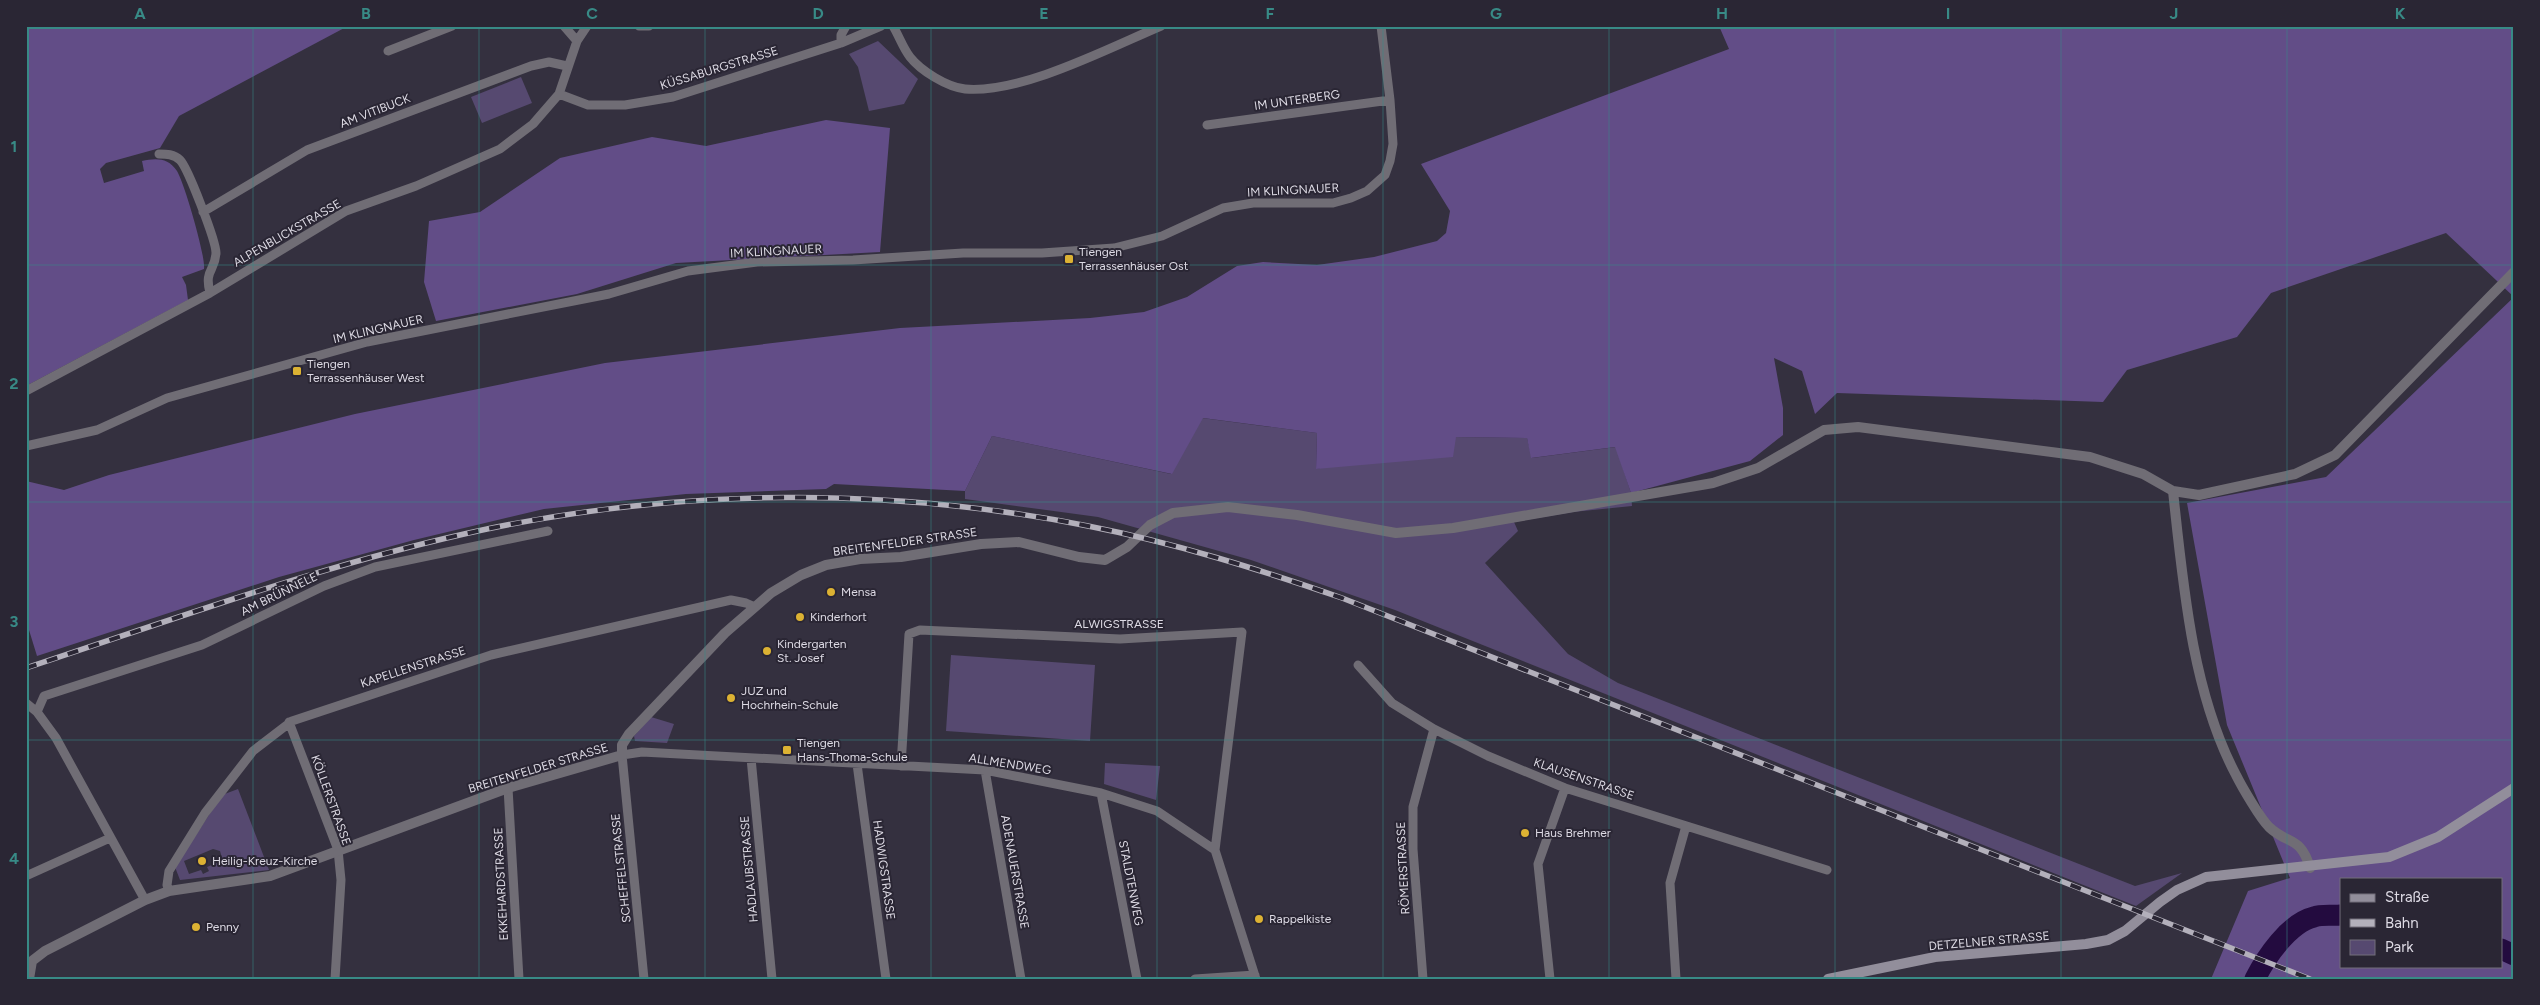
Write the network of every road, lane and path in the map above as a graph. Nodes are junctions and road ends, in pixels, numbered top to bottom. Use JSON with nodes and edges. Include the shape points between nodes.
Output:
{"nodes":[{"id":1,"x":452,"y":26,"type":"edge"},
{"id":2,"x":564,"y":26,"type":"edge"},
{"id":3,"x":587,"y":26,"type":"edge"},
{"id":4,"x":639,"y":26,"type":"edge"},
{"id":5,"x":649,"y":26,"type":"edge"},
{"id":6,"x":846,"y":26,"type":"edge"},
{"id":7,"x":882,"y":26,"type":"edge"},
{"id":8,"x":893,"y":26,"type":"edge"},
{"id":9,"x":1161,"y":26,"type":"edge"},
{"id":10,"x":1381,"y":26,"type":"edge"},
{"id":11,"x":577,"y":41,"type":"junction"},
{"id":12,"x":841,"y":43,"type":"junction"},
{"id":13,"x":388,"y":51,"type":"dead end"},
{"id":14,"x":567,"y":66,"type":"junction"},
{"id":15,"x":559,"y":94,"type":"junction"},
{"id":16,"x":1390,"y":100,"type":"junction"},
{"id":17,"x":1207,"y":125,"type":"dead end"},
{"id":18,"x":158,"y":154,"type":"dead end"},
{"id":19,"x":203,"y":212,"type":"junction"},
{"id":20,"x":2514,"y":272,"type":"edge"},
{"id":21,"x":210,"y":293,"type":"junction"},
{"id":22,"x":26,"y":391,"type":"edge"},
{"id":23,"x":26,"y":446,"type":"edge"},
{"id":24,"x":2173,"y":491,"type":"junction"},
{"id":25,"x":548,"y":531,"type":"dead end"},
{"id":26,"x":755,"y":607,"type":"junction"},
{"id":27,"x":1358,"y":665,"type":"dead end"},
{"id":28,"x":26,"y":703,"type":"edge"},
{"id":29,"x":36,"y":712,"type":"junction"},
{"id":30,"x":289,"y":722,"type":"junction"},
{"id":31,"x":1434,"y":729,"type":"junction"},
{"id":32,"x":622,"y":755,"type":"junction"},
{"id":33,"x":751,"y":758,"type":"junction"},
{"id":34,"x":857,"y":764,"type":"junction"},
{"id":35,"x":901,"y":766,"type":"junction"},
{"id":36,"x":984,"y":770,"type":"junction"},
{"id":37,"x":508,"y":788,"type":"junction"},
{"id":38,"x":1565,"y":788,"type":"junction"},
{"id":39,"x":2514,"y":788,"type":"edge"},
{"id":40,"x":1101,"y":792,"type":"junction"},
{"id":41,"x":1686,"y":826,"type":"junction"},
{"id":42,"x":110,"y":838,"type":"junction"},
{"id":43,"x":338,"y":850,"type":"junction"},
{"id":44,"x":1215,"y":850,"type":"junction"},
{"id":45,"x":2310,"y":868,"type":"junction"},
{"id":46,"x":1827,"y":870,"type":"dead end"},
{"id":47,"x":26,"y":876,"type":"edge"},
{"id":48,"x":170,"y":891,"type":"junction"},
{"id":49,"x":144,"y":900,"type":"junction"},
{"id":50,"x":29,"y":957,"type":"edge"},
{"id":51,"x":1255,"y":977,"type":"edge"},
{"id":52,"x":29,"y":979,"type":"edge"},
{"id":53,"x":336,"y":979,"type":"edge"},
{"id":54,"x":519,"y":979,"type":"edge"},
{"id":55,"x":644,"y":979,"type":"edge"},
{"id":56,"x":772,"y":979,"type":"edge"},
{"id":57,"x":886,"y":979,"type":"edge"},
{"id":58,"x":1021,"y":979,"type":"edge"},
{"id":59,"x":1137,"y":979,"type":"edge"},
{"id":60,"x":1195,"y":979,"type":"edge"},
{"id":61,"x":1423,"y":979,"type":"edge"},
{"id":62,"x":1550,"y":979,"type":"edge"},
{"id":63,"x":1676,"y":979,"type":"edge"},
{"id":64,"x":1828,"y":979,"type":"edge"}],
"edges":[{"from":1,"to":13,"type":"street"},
{"from":2,"to":11,"type":"street"},
{"from":3,"to":11,"type":"street","name":"ALPENBLICKSTRASSE"},
{"from":4,"to":5,"type":"street"},
{"from":6,"to":12,"type":"street"},
{"from":7,"to":12,"type":"street","name":"KÜSSABURGSTRASSE"},
{"from":8,"to":9,"type":"street","via":[[910,57],[936,78],[963,89],[1019,83]]},
{"from":10,"to":16,"type":"street","name":"IM KLINGNAUER"},
{"from":11,"to":14,"type":"street","name":"ALPENBLICKSTRASSE"},
{"from":12,"to":15,"type":"street","name":"KÜSSABURGSTRASSE","via":[[673,97],[625,105],[588,105]]},
{"from":14,"to":15,"type":"street","name":"ALPENBLICKSTRASSE"},
{"from":14,"to":19,"type":"street","name":"AM VITIBUCK","via":[[549,62],[531,66],[307,150]]},
{"from":15,"to":21,"type":"street","name":"ALPENBLICKSTRASSE","via":[[533,124],[500,149],[416,186],[346,211]]},
{"from":16,"to":17,"type":"street","name":"IM UNTERBERG"},
{"from":16,"to":23,"type":"street","name":"IM KLINGNAUER","via":[[1393,144],[1385,175],[1367,191],[1333,203],[1253,203],[1223,208],[1162,236],[1114,248],[757,262],[688,271],[609,294],[358,345],[167,398],[97,430]]},
{"from":18,"to":19,"type":"street","via":[[170,154],[186,166]]},
{"from":19,"to":21,"type":"street","via":[[216,251],[206,280]]},
{"from":20,"to":24,"type":"street","via":[[2335,455],[2295,474],[2199,495]]},
{"from":21,"to":22,"type":"street","name":"ALPENBLICKSTRASSE"},
{"from":24,"to":26,"type":"street","name":"BREITENFELDER STRASSE","via":[[2143,474],[2090,457],[1858,427],[1832,428],[1758,468],[1713,483],[1453,528],[1396,533],[1228,507],[1174,513],[1150,525],[1128,547],[1105,560],[1019,542],[860,559],[826,565],[801,576],[771,593]]},
{"from":24,"to":45,"type":"street","via":[[2184,598],[2209,710],[2236,775],[2269,826],[2302,847]]},
{"from":25,"to":29,"type":"street","name":"AM BRÜNNELE","via":[[375,567],[324,586],[202,645],[44,696]]},
{"from":26,"to":30,"type":"street","name":"KAPELLENSTRASSE","via":[[732,600],[491,655]]},
{"from":26,"to":32,"type":"street","name":"BREITENFELDER STRASSE","via":[[725,633],[629,734],[622,745]]},
{"from":27,"to":31,"type":"street","name":"KLAUSENSTRASSE","via":[[1392,703]]},
{"from":28,"to":29,"type":"street"},
{"from":29,"to":42,"type":"street","via":[[56,738]]},
{"from":30,"to":43,"type":"street","name":"KÖLLERSTRASSE"},
{"from":30,"to":48,"type":"street","name":"KAPELLENSTRASSE","via":[[253,751],[205,813],[169,871],[167,885]]},
{"from":31,"to":38,"type":"street","name":"KLAUSENSTRASSE"},
{"from":31,"to":61,"type":"street","name":"RÖMERSTRASSE","via":[[1413,807]]},
{"from":32,"to":33,"type":"street","name":"ALLMENDWEG","via":[[642,752]]},
{"from":32,"to":37,"type":"street","name":"BREITENFELDER STRASSE"},
{"from":32,"to":55,"type":"street","name":"SCHEFFELSTRASSE"},
{"from":33,"to":34,"type":"street","name":"ALLMENDWEG"},
{"from":33,"to":56,"type":"street","name":"HADLAUBSTRASSE"},
{"from":34,"to":35,"type":"street","name":"ALLMENDWEG"},
{"from":34,"to":57,"type":"street","name":"HADWIGSTRASSE"},
{"from":35,"to":36,"type":"street","name":"ALLMENDWEG"},
{"from":35,"to":44,"type":"street","name":"ALWIGSTRASSE","via":[[909,634],[920,630],[1120,639],[1242,632]]},
{"from":36,"to":40,"type":"street","name":"ALLMENDWEG"},
{"from":36,"to":58,"type":"street","name":"ADENAUERSTRASSE"},
{"from":37,"to":43,"type":"street","name":"BREITENFELDER STRASSE"},
{"from":37,"to":54,"type":"street","name":"EKKEHARDSTRASSE"},
{"from":38,"to":41,"type":"street","name":"KLAUSENSTRASSE"},
{"from":38,"to":62,"type":"street","via":[[1538,864]]},
{"from":39,"to":45,"type":"main road","name":"DETZELNER STRASSE","via":[[2438,837],[2389,857]]},
{"from":40,"to":44,"type":"street","name":"ALLMENDWEG","via":[[1157,811]]},
{"from":40,"to":59,"type":"street","name":"STALDTENWEG"},
{"from":41,"to":46,"type":"street","name":"KLAUSENSTRASSE"},
{"from":41,"to":63,"type":"street","via":[[1670,883]]},
{"from":42,"to":47,"type":"street"},
{"from":42,"to":49,"type":"street"},
{"from":43,"to":48,"type":"street","name":"BREITENFELDER STRASSE","via":[[270,876]]},
{"from":43,"to":53,"type":"street","name":"KÖLLERSTRASSE","via":[[341,880]]},
{"from":44,"to":51,"type":"street"},
{"from":45,"to":64,"type":"main road","name":"DETZELNER STRASSE","via":[[2206,878],[2177,890],[2116,936],[2086,944],[1935,957]]},
{"from":48,"to":49,"type":"street","name":"BREITENFELDER STRASSE"},
{"from":49,"to":50,"type":"street","name":"BREITENFELDER STRASSE"},
{"from":50,"to":52,"type":"street","name":"BREITENFELDER STRASSE"},
{"from":51,"to":60,"type":"street"}]}
